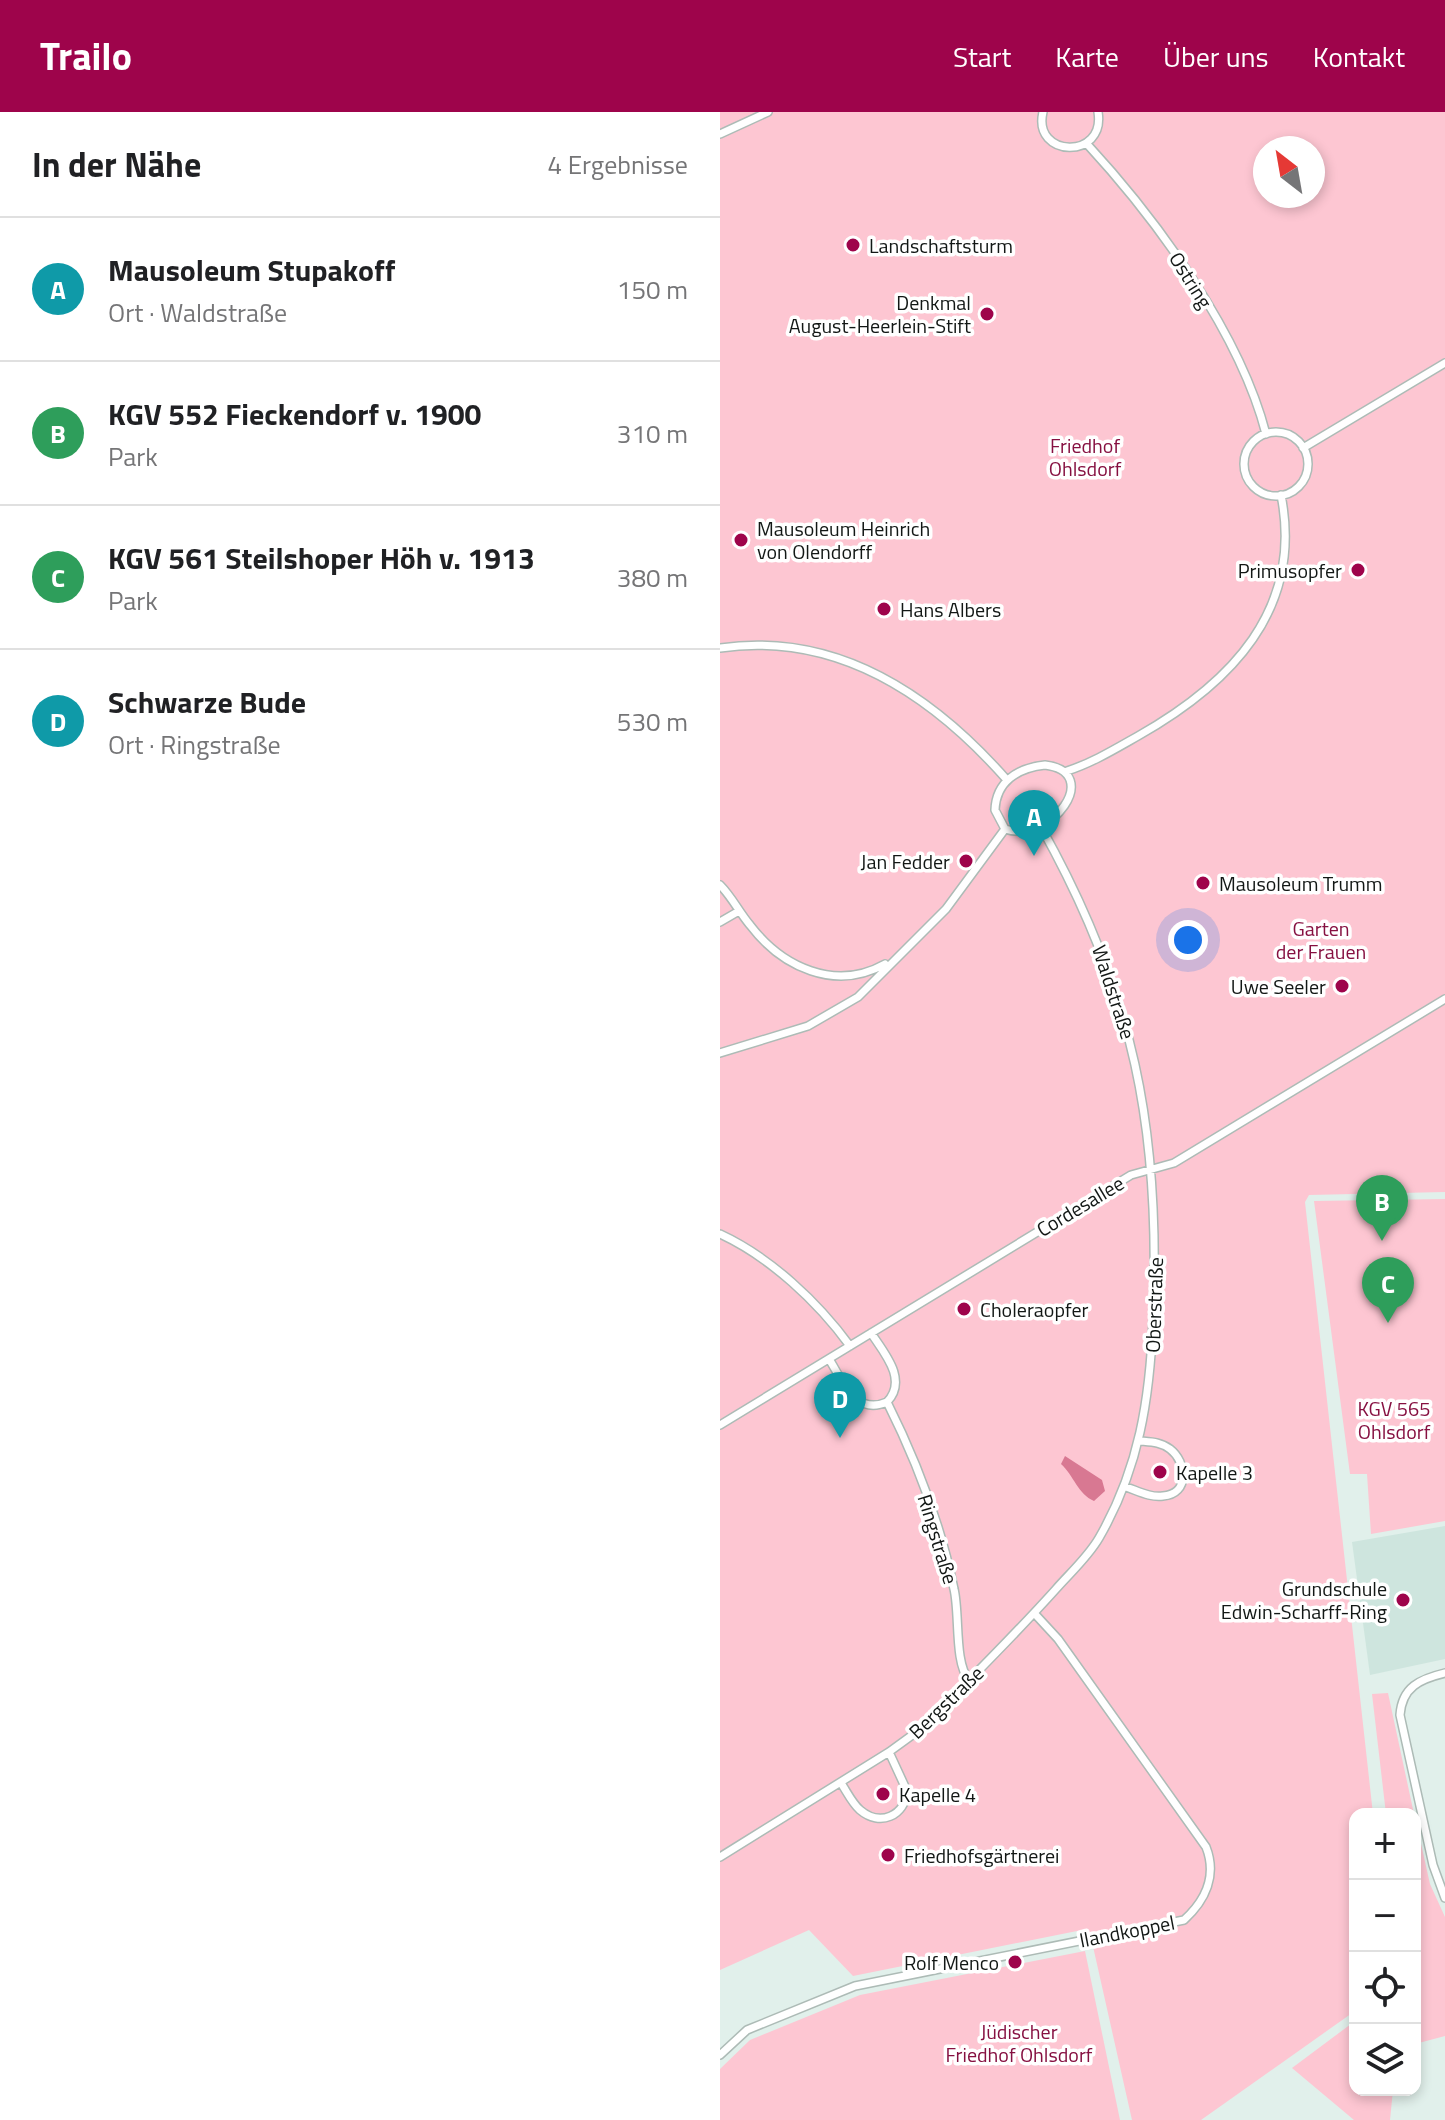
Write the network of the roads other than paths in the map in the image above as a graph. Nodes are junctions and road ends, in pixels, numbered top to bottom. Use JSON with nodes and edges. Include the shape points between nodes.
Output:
{"nodes":[{"id":1,"x":768,"y":112,"type":"edge"},
{"id":2,"x":1043,"y":112,"type":"edge"},
{"id":3,"x":1098,"y":112,"type":"edge"},
{"id":4,"x":720,"y":134,"type":"edge"},
{"id":5,"x":1087,"y":144,"type":"junction"},
{"id":6,"x":1445,"y":363,"type":"edge"},
{"id":7,"x":1266,"y":434,"type":"junction"},
{"id":8,"x":1303,"y":448,"type":"junction"},
{"id":9,"x":1281,"y":495,"type":"junction"},
{"id":10,"x":720,"y":648,"type":"edge"},
{"id":11,"x":1067,"y":771,"type":"junction"},
{"id":12,"x":1007,"y":780,"type":"junction"},
{"id":13,"x":1041,"y":827,"type":"junction"},
{"id":14,"x":1005,"y":829,"type":"junction"},
{"id":15,"x":720,"y":885,"type":"edge"},
{"id":16,"x":739,"y":911,"type":"junction"},
{"id":17,"x":720,"y":922,"type":"edge"},
{"id":18,"x":894,"y":960,"type":"junction"},
{"id":19,"x":1445,"y":999,"type":"edge"},
{"id":20,"x":720,"y":1053,"type":"edge"},
{"id":21,"x":1153,"y":1168,"type":"junction"},
{"id":22,"x":720,"y":1234,"type":"edge"},
{"id":23,"x":871,"y":1333,"type":"junction"},
{"id":24,"x":850,"y":1346,"type":"junction"},
{"id":25,"x":829,"y":1359,"type":"junction"},
{"id":26,"x":887,"y":1402,"type":"junction"},
{"id":27,"x":720,"y":1425,"type":"edge"},
{"id":28,"x":1140,"y":1441,"type":"junction"},
{"id":29,"x":1126,"y":1487,"type":"junction"},
{"id":30,"x":1034,"y":1613,"type":"junction"},
{"id":31,"x":1001,"y":1649,"type":"joint"},
{"id":32,"x":1445,"y":1673,"type":"edge"},
{"id":33,"x":969,"y":1680,"type":"junction"},
{"id":34,"x":889,"y":1752,"type":"junction"},
{"id":35,"x":841,"y":1783,"type":"junction"},
{"id":36,"x":720,"y":1857,"type":"edge"},
{"id":37,"x":1445,"y":1898,"type":"edge"},
{"id":38,"x":720,"y":2055,"type":"edge"}],
"edges":[{"from":1,"to":4,"type":"street"},
{"from":2,"to":5,"type":"street","via":[[1045,135],[1055,145],[1070,149]]},
{"from":3,"to":5,"type":"street","via":[[1097,129]]},
{"from":5,"to":7,"type":"street","name":"Ostring","via":[[1161,232],[1184,268],[1248,379]]},
{"from":6,"to":8,"type":"street"},
{"from":7,"to":8,"type":"street","via":[[1287,434]]},
{"from":7,"to":9,"type":"street","via":[[1249,448],[1245,469],[1262,493]]},
{"from":8,"to":9,"type":"street","via":[[1306,475],[1297,488]]},
{"from":9,"to":11,"type":"street","via":[[1285,552],[1279,586],[1242,657],[1163,722]]},
{"from":10,"to":12,"type":"street","via":[[803,648],[867,668],[903,686],[951,722]]},
{"from":11,"to":12,"type":"street","via":[[1038,766]]},
{"from":11,"to":13,"type":"street","via":[[1071,784],[1065,805]]},
{"from":12,"to":14,"type":"street","via":[[996,801],[996,815]]},
{"from":13,"to":14,"type":"street"},
{"from":13,"to":21,"type":"street","name":"Waldstraße","via":[[1080,899],[1106,964],[1138,1071]]},
{"from":14,"to":18,"type":"street","via":[[963,889]]},
{"from":15,"to":16,"type":"street"},
{"from":16,"to":17,"type":"street"},
{"from":16,"to":18,"type":"street","via":[[771,948],[824,977],[847,977]]},
{"from":18,"to":20,"type":"street","via":[[858,997],[833,1013],[783,1035]]},
{"from":19,"to":21,"type":"street","name":"Cordesallee","via":[[1174,1163]]},
{"from":21,"to":23,"type":"street","name":"Cordesallee","via":[[1131,1175]]},
{"from":21,"to":28,"type":"street","name":"Oberstraße","via":[[1154,1351]]},
{"from":22,"to":24,"type":"street","via":[[783,1277]]},
{"from":23,"to":24,"type":"street","name":"Cordesallee"},
{"from":23,"to":26,"type":"street","name":"Ringstraße","via":[[897,1378]]},
{"from":24,"to":25,"type":"street","name":"Cordesallee"},
{"from":25,"to":26,"type":"street","via":[[859,1402]]},
{"from":25,"to":27,"type":"street","name":"Cordesallee"},
{"from":26,"to":33,"type":"street","name":"Ringstraße","via":[[935,1517],[955,1590],[961,1666]]},
{"from":28,"to":29,"type":"street","name":"Oberstraße"},
{"from":28,"to":29,"type":"street","via":[[1172,1450],[1184,1467],[1183,1477],[1172,1493],[1162,1496]]},
{"from":29,"to":30,"type":"street","name":"Oberstraße","via":[[1097,1542]]},
{"from":30,"to":31,"type":"street","name":"Oberstraße"},
{"from":30,"to":38,"type":"street","name":"Ilandkoppel","via":[[1206,1847],[1212,1873],[1197,1909],[1184,1920],[855,1986],[747,2030]]},
{"from":31,"to":33,"type":"street","name":"Bergstraße"},
{"from":32,"to":37,"type":"street","via":[[1412,1686],[1400,1715],[1430,1856]]},
{"from":33,"to":34,"type":"street","name":"Bergstraße","via":[[922,1728]]},
{"from":34,"to":35,"type":"street","name":"Bergstraße"},
{"from":34,"to":35,"type":"street","name":"Bergstraße","via":[[907,1791],[894,1816],[875,1819],[864,1813]]},
{"from":35,"to":36,"type":"street","name":"Bergstraße"}]}
